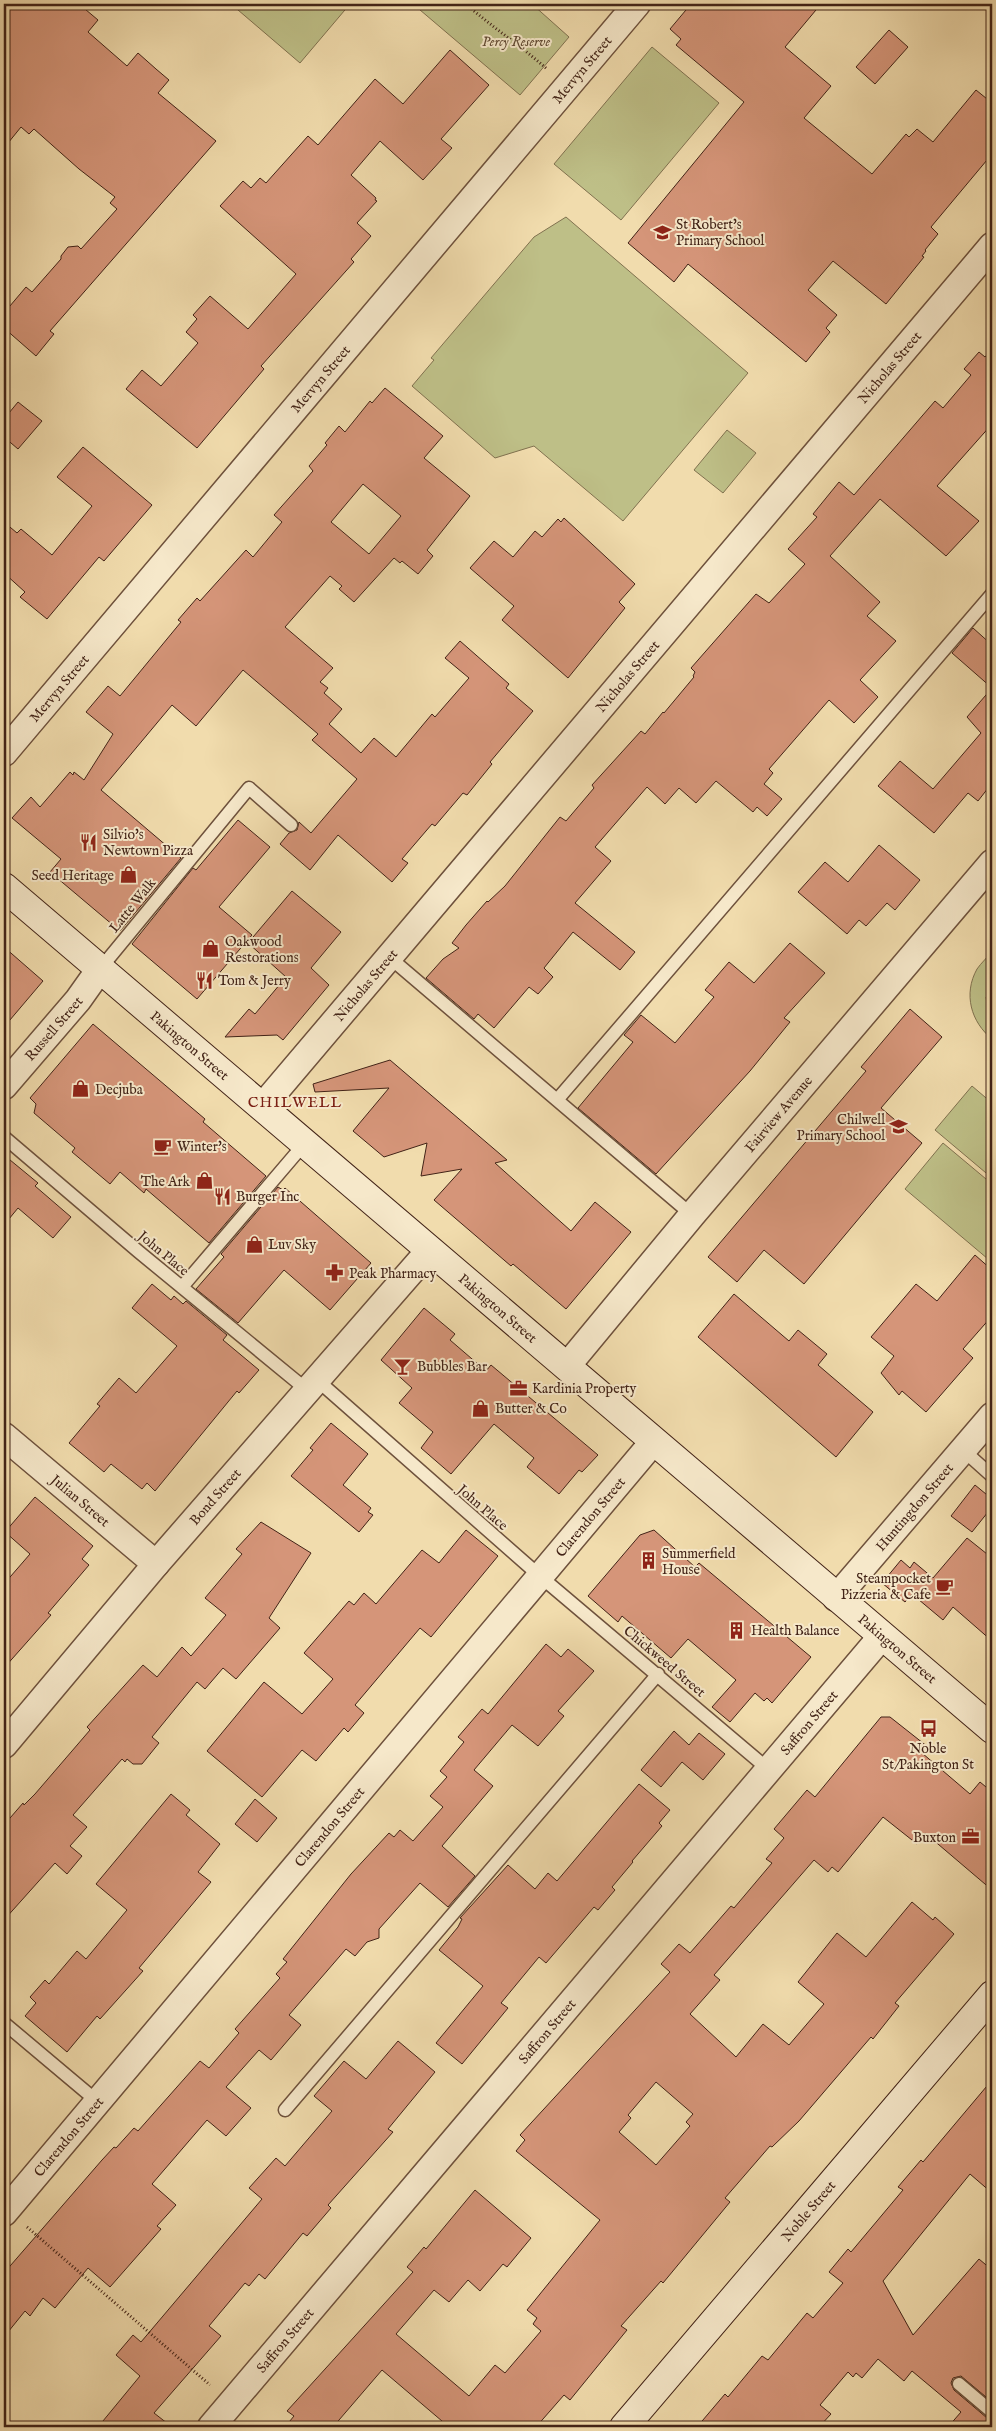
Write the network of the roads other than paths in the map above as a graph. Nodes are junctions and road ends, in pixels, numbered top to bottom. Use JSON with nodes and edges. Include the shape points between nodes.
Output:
{"nodes":[{"id":1,"x":637,"y":4,"type":"edge"},
{"id":2,"x":992,"y":246,"type":"edge"},
{"id":3,"x":992,"y":594,"type":"edge"},
{"id":4,"x":4,"y":753,"type":"edge"},
{"id":5,"x":291,"y":824,"type":"dead end"},
{"id":6,"x":992,"y":863,"type":"edge"},
{"id":7,"x":4,"y":887,"type":"edge"},
{"id":8,"x":388,"y":957,"type":"junction"},
{"id":9,"x":100,"y":969,"type":"junction"},
{"id":10,"x":4,"y":1086,"type":"edge"},
{"id":11,"x":556,"y":1100,"type":"junction"},
{"id":12,"x":262,"y":1107,"type":"junction"},
{"id":13,"x":4,"y":1137,"type":"edge"},
{"id":14,"x":305,"y":1143,"type":"junction"},
{"id":15,"x":692,"y":1215,"type":"junction"},
{"id":16,"x":429,"y":1251,"type":"junction"},
{"id":17,"x":182,"y":1287,"type":"junction"},
{"id":18,"x":567,"y":1366,"type":"junction"},
{"id":19,"x":312,"y":1385,"type":"junction"},
{"id":20,"x":992,"y":1416,"type":"edge"},
{"id":21,"x":4,"y":1436,"type":"edge"},
{"id":22,"x":654,"y":1442,"type":"junction"},
{"id":23,"x":963,"y":1450,"type":"junction"},
{"id":24,"x":992,"y":1476,"type":"edge"},
{"id":25,"x":156,"y":1564,"type":"junction"},
{"id":26,"x":541,"y":1577,"type":"junction"},
{"id":27,"x":836,"y":1598,"type":"junction"},
{"id":28,"x":882,"y":1636,"type":"junction"},
{"id":29,"x":658,"y":1674,"type":"junction"},
{"id":30,"x":992,"y":1729,"type":"edge"},
{"id":31,"x":4,"y":1745,"type":"edge"},
{"id":32,"x":768,"y":1768,"type":"junction"},
{"id":33,"x":992,"y":1995,"type":"edge"},
{"id":34,"x":4,"y":2023,"type":"edge"},
{"id":35,"x":98,"y":2102,"type":"junction"},
{"id":36,"x":285,"y":2110,"type":"dead end"},
{"id":37,"x":5,"y":2211,"type":"edge"},
{"id":38,"x":959,"y":2384,"type":"dead end"},
{"id":39,"x":992,"y":2412,"type":"edge"},
{"id":40,"x":211,"y":2427,"type":"edge"},
{"id":41,"x":624,"y":2427,"type":"edge"}],
"edges":[{"from":1,"to":4,"type":"street","name":"Mervyn Street"},
{"from":2,"to":8,"type":"street","name":"Nicholas Street"},
{"from":3,"to":11,"type":"lane"},
{"from":5,"to":9,"type":"lane","name":"Latte Walk","via":[[249,788]]},
{"from":6,"to":15,"type":"street","name":"Fairview Avenue"},
{"from":7,"to":9,"type":"street","name":"Pakington Street"},
{"from":8,"to":11,"type":"lane"},
{"from":8,"to":12,"type":"street","name":"Nicholas Street"},
{"from":9,"to":10,"type":"street","name":"Russell Street","via":[[78,1000]]},
{"from":9,"to":12,"type":"street","name":"Pakington Street"},
{"from":11,"to":15,"type":"lane"},
{"from":12,"to":14,"type":"street","name":"Pakington Street"},
{"from":13,"to":17,"type":"lane","name":"John Place"},
{"from":14,"to":16,"type":"street","name":"Pakington Street"},
{"from":14,"to":17,"type":"lane"},
{"from":15,"to":18,"type":"street","name":"Fairview Avenue"},
{"from":16,"to":18,"type":"street","name":"Pakington Street"},
{"from":16,"to":19,"type":"street","name":"Bond Street"},
{"from":17,"to":19,"type":"lane","name":"John Place"},
{"from":18,"to":22,"type":"street","name":"Pakington Street"},
{"from":19,"to":25,"type":"street","name":"Bond Street"},
{"from":19,"to":26,"type":"lane","name":"John Place"},
{"from":20,"to":23,"type":"street","name":"Huntingdon Street"},
{"from":21,"to":25,"type":"street","name":"Julian Street"},
{"from":22,"to":26,"type":"street","name":"Clarendon Street"},
{"from":22,"to":27,"type":"street","name":"Pakington Street"},
{"from":23,"to":24,"type":"lane"},
{"from":23,"to":27,"type":"street","name":"Huntingdon Street"},
{"from":25,"to":31,"type":"street","name":"Bond Street"},
{"from":26,"to":29,"type":"lane","name":"Chickweed Street"},
{"from":26,"to":35,"type":"street","name":"Clarendon Street"},
{"from":27,"to":28,"type":"street","name":"Pakington Street"},
{"from":28,"to":30,"type":"street","name":"Pakington Street"},
{"from":28,"to":32,"type":"street","name":"Saffron Street"},
{"from":29,"to":32,"type":"lane","name":"Chickweed Street"},
{"from":29,"to":36,"type":"lane"},
{"from":32,"to":40,"type":"street","name":"Saffron Street"},
{"from":33,"to":41,"type":"street","name":"Noble Street"},
{"from":34,"to":35,"type":"lane"},
{"from":35,"to":37,"type":"street","name":"Clarendon Street"},
{"from":38,"to":39,"type":"lane"}]}
